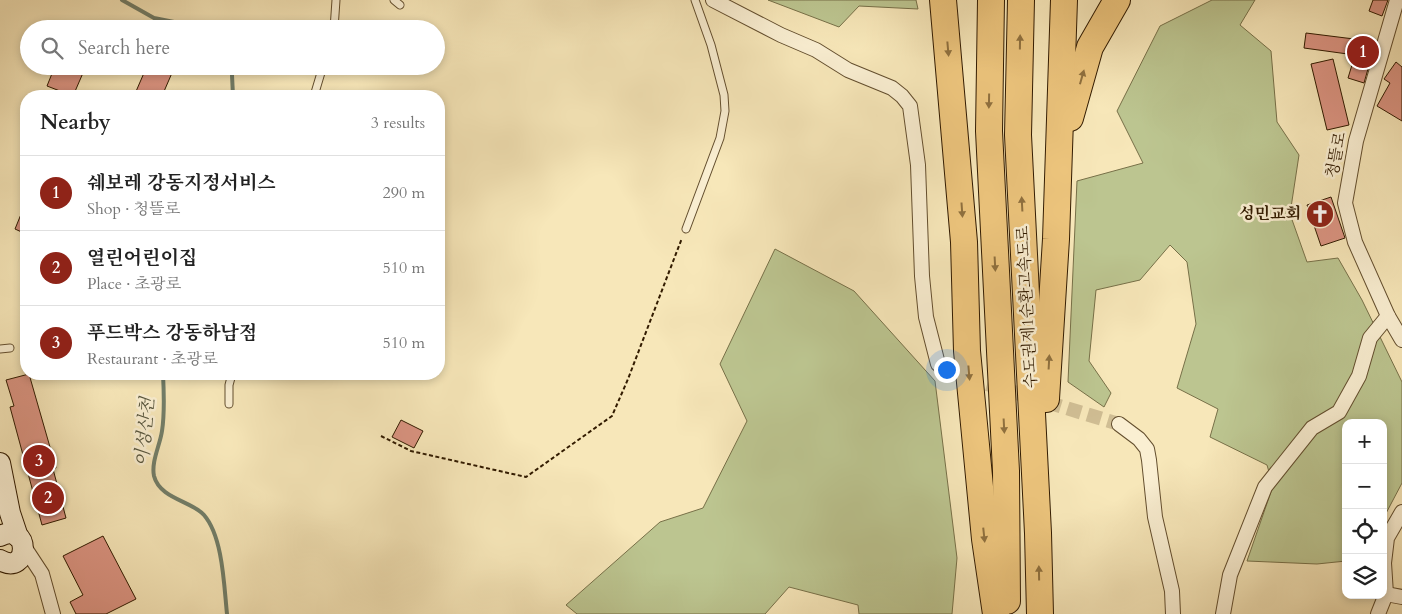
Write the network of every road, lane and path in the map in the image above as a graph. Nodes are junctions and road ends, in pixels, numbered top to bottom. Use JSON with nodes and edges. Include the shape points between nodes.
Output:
{"nodes":[{"id":1,"x":336,"y":0,"type":"edge"},
{"id":2,"x":394,"y":0,"type":"edge"},
{"id":3,"x":695,"y":0,"type":"edge"},
{"id":4,"x":714,"y":0,"type":"edge"},
{"id":5,"x":943,"y":0,"type":"edge"},
{"id":6,"x":991,"y":0,"type":"edge"},
{"id":7,"x":1021,"y":0,"type":"edge"},
{"id":8,"x":1064,"y":0,"type":"edge"},
{"id":9,"x":1117,"y":0,"type":"edge"},
{"id":10,"x":1397,"y":0,"type":"edge"},
{"id":11,"x":400,"y":5,"type":"dead end"},
{"id":12,"x":336,"y":20,"type":"edge"},
{"id":13,"x":320,"y":75,"type":"edge"},
{"id":14,"x":316,"y":90,"type":"edge"},
{"id":15,"x":1059,"y":157,"type":"junction"},
{"id":16,"x":686,"y":229,"type":"joint"},
{"id":17,"x":1388,"y":316,"type":"junction"},
{"id":18,"x":1402,"y":340,"type":"edge"},
{"id":19,"x":10,"y":348,"type":"dead end"},
{"id":20,"x":0,"y":349,"type":"edge"},
{"id":21,"x":950,"y":372,"type":"dead end"},
{"id":22,"x":230,"y":380,"type":"edge"},
{"id":23,"x":229,"y":404,"type":"dead end"},
{"id":24,"x":1119,"y":424,"type":"tunnel mouth"},
{"id":25,"x":381,"y":436,"type":"dead end"},
{"id":26,"x":0,"y":464,"type":"edge"},
{"id":27,"x":0,"y":472,"type":"edge"},
{"id":28,"x":1402,"y":512,"type":"edge"},
{"id":29,"x":1038,"y":533,"type":"junction"},
{"id":30,"x":9,"y":553,"type":"edge"},
{"id":31,"x":1385,"y":554,"type":"edge"},
{"id":32,"x":1387,"y":594,"type":"edge"},
{"id":33,"x":1402,"y":597,"type":"edge"},
{"id":34,"x":1384,"y":599,"type":"edge"},
{"id":35,"x":52,"y":614,"type":"edge"},
{"id":36,"x":996,"y":614,"type":"edge"},
{"id":37,"x":1008,"y":614,"type":"edge"},
{"id":38,"x":1040,"y":614,"type":"edge"},
{"id":39,"x":1173,"y":614,"type":"edge"},
{"id":40,"x":1223,"y":614,"type":"edge"},
{"id":41,"x":1378,"y":614,"type":"edge"}],
"edges":[{"from":1,"to":12,"type":"lane"},
{"from":2,"to":11,"type":"lane"},
{"from":3,"to":16,"type":"lane","via":[[711,45],[725,111],[720,138]]},
{"from":4,"to":21,"type":"street","via":[[816,50],[848,70],[892,88],[910,106],[918,164],[926,317],[938,364]]},
{"from":5,"to":36,"type":"highway","one_way":true,"via":[[963,224],[967,351],[985,540]]},
{"from":6,"to":37,"type":"highway","name":"수도권제1순환고속도로","one_way":true,"via":[[989,131],[1006,471]]},
{"from":29,"to":7,"type":"highway","name":"수도권제1순환고속도로","one_way":true,"via":[[1018,135]]},
{"from":8,"to":15,"type":"highway"},
{"from":15,"to":9,"type":"highway","one_way":true,"via":[[1090,47]]},
{"from":10,"to":17,"type":"street","name":"청뜰로","via":[[1356,141],[1345,202],[1355,242]]},
{"from":13,"to":14,"type":"lane"},
{"from":29,"to":15,"type":"highway","one_way":true},
{"from":16,"to":25,"type":"path","via":[[612,416],[526,477],[410,450]]},
{"from":17,"to":18,"type":"street","name":"청뜰로"},
{"from":17,"to":40,"type":"street","via":[[1370,338],[1359,376],[1339,412],[1312,428],[1265,487],[1230,576]]},
{"from":19,"to":20,"type":"lane"},
{"from":22,"to":23,"type":"lane"},
{"from":24,"to":39,"type":"street","via":[[1139,439],[1146,449],[1154,516],[1172,591]]},
{"from":26,"to":27,"type":"street"},
{"from":26,"to":30,"type":"street","via":[[10,513]]},
{"from":28,"to":31,"type":"street","via":[[1386,538]]},
{"from":38,"to":29,"type":"highway","name":"수도권제1순환고속도로","one_way":true},
{"from":30,"to":35,"type":"street","via":[[39,568]]},
{"from":32,"to":33,"type":"street"},
{"from":34,"to":41,"type":"street"}]}
